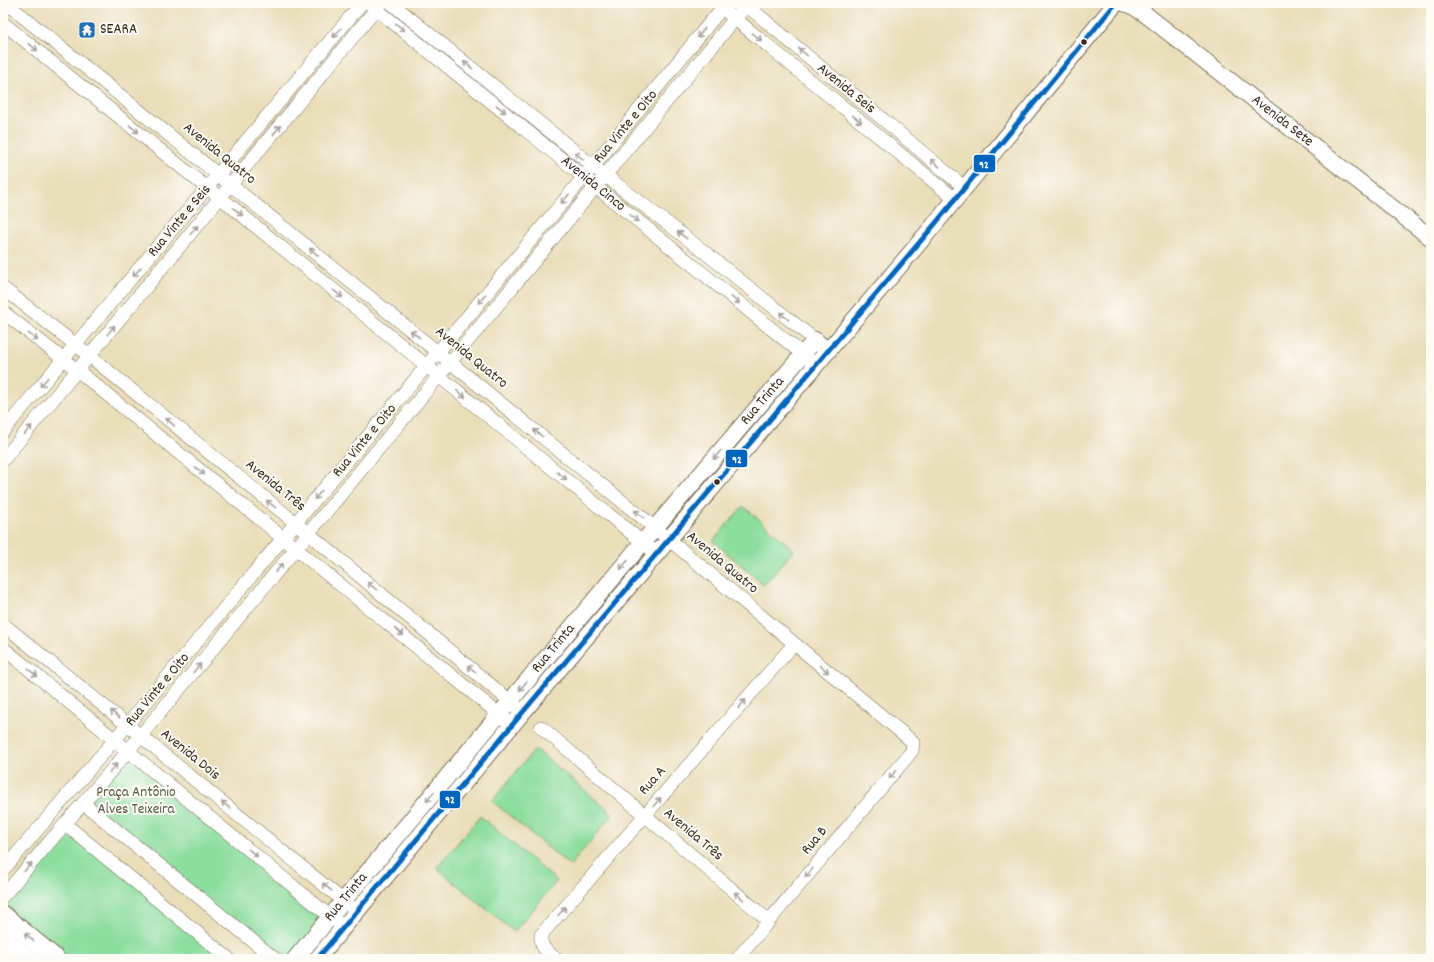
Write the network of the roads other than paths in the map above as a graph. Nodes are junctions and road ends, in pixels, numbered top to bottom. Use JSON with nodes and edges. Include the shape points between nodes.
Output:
{"nodes":[{"id":1,"x":362,"y":3,"type":"edge"},
{"id":2,"x":391,"y":3,"type":"edge"},
{"id":3,"x":746,"y":4,"type":"edge"},
{"id":4,"x":1125,"y":4,"type":"edge"},
{"id":5,"x":376,"y":5,"type":"edge"},
{"id":6,"x":721,"y":5,"type":"edge"},
{"id":7,"x":9,"y":8,"type":"edge"},
{"id":8,"x":735,"y":19,"type":"junction"},
{"id":9,"x":3,"y":23,"type":"edge"},
{"id":10,"x":592,"y":166,"type":"junction"},
{"id":11,"x":218,"y":174,"type":"junction"},
{"id":12,"x":605,"y":176,"type":"junction"},
{"id":13,"x":583,"y":177,"type":"junction"},
{"id":14,"x":232,"y":185,"type":"junction"},
{"id":15,"x":206,"y":188,"type":"junction"},
{"id":16,"x":596,"y":188,"type":"junction"},
{"id":17,"x":960,"y":194,"type":"junction"},
{"id":18,"x":221,"y":198,"type":"junction"},
{"id":19,"x":1431,"y":238,"type":"edge"},
{"id":20,"x":3,"y":288,"type":"edge"},
{"id":21,"x":3,"y":312,"type":"edge"},
{"id":22,"x":815,"y":340,"type":"junction"},
{"id":23,"x":76,"y":345,"type":"junction"},
{"id":24,"x":828,"y":351,"type":"junction"},
{"id":25,"x":437,"y":352,"type":"junction"},
{"id":26,"x":802,"y":355,"type":"junction"},
{"id":27,"x":89,"y":356,"type":"junction"},
{"id":28,"x":63,"y":360,"type":"junction"},
{"id":29,"x":450,"y":362,"type":"junction"},
{"id":30,"x":816,"y":365,"type":"junction"},
{"id":31,"x":426,"y":366,"type":"junction"},
{"id":32,"x":77,"y":370,"type":"junction"},
{"id":33,"x":439,"y":376,"type":"junction"},
{"id":34,"x":3,"y":431,"type":"edge"},
{"id":35,"x":3,"y":460,"type":"edge"},
{"id":36,"x":295,"y":523,"type":"junction"},
{"id":37,"x":655,"y":528,"type":"junction"},
{"id":38,"x":308,"y":533,"type":"junction"},
{"id":39,"x":282,"y":538,"type":"junction"},
{"id":40,"x":669,"y":540,"type":"junction"},
{"id":41,"x":643,"y":542,"type":"junction"},
{"id":42,"x":296,"y":549,"type":"junction"},
{"id":43,"x":657,"y":554,"type":"junction"},
{"id":44,"x":3,"y":624,"type":"edge"},
{"id":45,"x":794,"y":644,"type":"junction"},
{"id":46,"x":3,"y":648,"type":"edge"},
{"id":47,"x":510,"y":701,"type":"junction"},
{"id":48,"x":523,"y":712,"type":"junction"},
{"id":49,"x":500,"y":714,"type":"junction"},
{"id":50,"x":128,"y":724,"type":"junction"},
{"id":51,"x":512,"y":725,"type":"junction"},
{"id":52,"x":541,"y":728,"type":"dead end"},
{"id":53,"x":141,"y":736,"type":"junction"},
{"id":54,"x":115,"y":739,"type":"junction"},
{"id":55,"x":913,"y":742,"type":"joint"},
{"id":56,"x":128,"y":751,"type":"junction"},
{"id":57,"x":82,"y":803,"type":"junction"},
{"id":58,"x":645,"y":816,"type":"junction"},
{"id":59,"x":65,"y":824,"type":"junction"},
{"id":60,"x":3,"y":870,"type":"edge"},
{"id":61,"x":3,"y":896,"type":"edge"},
{"id":62,"x":344,"y":901,"type":"junction"},
{"id":63,"x":357,"y":912,"type":"junction"},
{"id":64,"x":3,"y":916,"type":"edge"},
{"id":65,"x":331,"y":916,"type":"junction"},
{"id":66,"x":769,"y":921,"type":"junction"},
{"id":67,"x":344,"y":928,"type":"junction"},
{"id":68,"x":3,"y":938,"type":"edge"},
{"id":69,"x":28,"y":959,"type":"edge"},
{"id":70,"x":56,"y":959,"type":"edge"},
{"id":71,"x":229,"y":959,"type":"edge"},
{"id":72,"x":275,"y":959,"type":"edge"},
{"id":73,"x":295,"y":959,"type":"edge"},
{"id":74,"x":317,"y":959,"type":"edge"},
{"id":75,"x":556,"y":959,"type":"edge"},
{"id":76,"x":737,"y":959,"type":"edge"}],
"edges":[{"from":1,"to":11,"type":"street","name":"Rua Vinte e Seis","one_way":true},
{"from":10,"to":2,"type":"street","name":"Avenida Cinco","one_way":true},
{"from":3,"to":8,"type":"street","name":"Rua Vinte e Oito"},
{"from":17,"to":3,"type":"street","name":"Avenida Seis","one_way":true},
{"from":4,"to":17,"type":"street","name":"Rua Trinta"},
{"from":4,"to":19,"type":"street","name":"Avenida Sete","via":[[1145,14]]},
{"from":5,"to":13,"type":"street","name":"Avenida Cinco","one_way":true},
{"from":14,"to":5,"type":"street","name":"Rua Vinte e Seis","one_way":true},
{"from":6,"to":8,"type":"street","name":"Avenida Seis"},
{"from":6,"to":10,"type":"street","name":"Rua Vinte e Oito","one_way":true},
{"from":7,"to":11,"type":"street","name":"Avenida Quatro"},
{"from":8,"to":12,"type":"street","name":"Rua Vinte e Oito"},
{"from":8,"to":17,"type":"street","name":"Avenida Seis","one_way":true},
{"from":9,"to":15,"type":"street","one_way":true},
{"from":10,"to":12,"type":"street","name":"Avenida Cinco"},
{"from":10,"to":13,"type":"street","name":"Rua Vinte e Oito"},
{"from":11,"to":14,"type":"street","name":"Avenida Quatro"},
{"from":11,"to":15,"type":"street","name":"Rua Vinte e Seis"},
{"from":12,"to":16,"type":"street","name":"Rua Vinte e Oito"},
{"from":22,"to":12,"type":"street","name":"Avenida Cinco","one_way":true},
{"from":13,"to":16,"type":"street","name":"Avenida Cinco"},
{"from":13,"to":25,"type":"street","name":"Rua Vinte e Oito","one_way":true},
{"from":14,"to":18,"type":"street","name":"Rua Vinte e Seis"},
{"from":25,"to":14,"type":"street","name":"Avenida Quatro","one_way":true},
{"from":15,"to":18,"type":"street"},
{"from":15,"to":23,"type":"street","name":"Rua Vinte e Seis","one_way":true},
{"from":16,"to":26,"type":"street","name":"Avenida Cinco","one_way":true},
{"from":16,"to":29,"type":"street","name":"Rua Vinte e Oito"},
{"from":17,"to":24,"type":"street","name":"Rua Trinta"},
{"from":27,"to":18,"type":"street","name":"Rua Vinte e Seis","one_way":true},
{"from":18,"to":31,"type":"street","one_way":true},
{"from":20,"to":23,"type":"street","name":"Avenida Três"},
{"from":21,"to":28,"type":"street","one_way":true},
{"from":22,"to":24,"type":"street","name":"Avenida Cinco"},
{"from":22,"to":26,"type":"street","name":"Rua Trinta"},
{"from":23,"to":27,"type":"street","name":"Avenida Três"},
{"from":23,"to":28,"type":"street","name":"Rua Vinte e Seis"},
{"from":24,"to":30,"type":"street","name":"Rua Trinta"},
{"from":25,"to":29,"type":"street","name":"Avenida Quatro"},
{"from":25,"to":31,"type":"street","name":"Rua Vinte e Oito"},
{"from":26,"to":30,"type":"street","name":"Avenida Cinco"},
{"from":26,"to":37,"type":"street","name":"Rua Trinta","one_way":true},
{"from":27,"to":32,"type":"street","name":"Rua Vinte e Seis"},
{"from":36,"to":27,"type":"street","name":"Avenida Três","one_way":true},
{"from":28,"to":32,"type":"street"},
{"from":28,"to":34,"type":"street","name":"Rua Vinte e Seis","one_way":true},
{"from":29,"to":33,"type":"street","name":"Rua Vinte e Oito"},
{"from":37,"to":29,"type":"street","name":"Avenida Quatro","one_way":true},
{"from":30,"to":40,"type":"street","name":"Rua Trinta"},
{"from":31,"to":33,"type":"street"},
{"from":31,"to":36,"type":"street","name":"Rua Vinte e Oito","one_way":true},
{"from":35,"to":32,"type":"street","name":"Rua Vinte e Seis","one_way":true},
{"from":32,"to":39,"type":"street","one_way":true},
{"from":33,"to":38,"type":"street","name":"Rua Vinte e Oito"},
{"from":33,"to":41,"type":"street","one_way":true},
{"from":36,"to":38,"type":"street","name":"Avenida Três"},
{"from":36,"to":39,"type":"street","name":"Rua Vinte e Oito"},
{"from":37,"to":40,"type":"street","name":"Avenida Quatro"},
{"from":37,"to":41,"type":"street","name":"Rua Trinta"},
{"from":38,"to":42,"type":"street","name":"Rua Vinte e Oito"},
{"from":47,"to":38,"type":"street","name":"Avenida Três","one_way":true},
{"from":39,"to":42,"type":"street"},
{"from":39,"to":50,"type":"street","name":"Rua Vinte e Oito"},
{"from":40,"to":43,"type":"street","name":"Rua Trinta"},
{"from":40,"to":45,"type":"street","name":"Avenida Quatro"},
{"from":41,"to":43,"type":"street"},
{"from":41,"to":47,"type":"street","name":"Rua Trinta","one_way":true},
{"from":42,"to":49,"type":"street","one_way":true},
{"from":53,"to":42,"type":"street","name":"Rua Vinte e Oito","one_way":true},
{"from":43,"to":48,"type":"street","name":"Rua Trinta"},
{"from":50,"to":44,"type":"street","name":"Avenida Dois","one_way":true},
{"from":45,"to":55,"type":"street","name":"Avenida Quatro","one_way":true},
{"from":58,"to":45,"type":"street","name":"Rua A","one_way":true},
{"from":46,"to":54,"type":"street","one_way":true},
{"from":47,"to":48,"type":"street","name":"Avenida Três"},
{"from":47,"to":49,"type":"street","name":"Rua Trinta"},
{"from":48,"to":51,"type":"street","name":"Rua Trinta"},
{"from":49,"to":51,"type":"street"},
{"from":49,"to":62,"type":"street","name":"Rua Trinta","one_way":true},
{"from":50,"to":53,"type":"street","name":"Avenida Dois"},
{"from":50,"to":54,"type":"street","name":"Rua Vinte e Oito"},
{"from":51,"to":63,"type":"street","name":"Rua Trinta"},
{"from":52,"to":58,"type":"street","name":"Avenida Três"},
{"from":53,"to":56,"type":"street","name":"Rua Vinte e Oito"},
{"from":62,"to":53,"type":"street","name":"Avenida Dois","one_way":true},
{"from":54,"to":56,"type":"street"},
{"from":54,"to":60,"type":"street","name":"Rua Vinte e Oito"},
{"from":55,"to":66,"type":"street","name":"Rua B","one_way":true,"via":[[912,750]]},
{"from":57,"to":56,"type":"street","name":"Rua Vinte e Oito","one_way":true},
{"from":56,"to":65,"type":"street","one_way":true},
{"from":57,"to":59,"type":"street","name":"Rua Vinte e Oito"},
{"from":57,"to":72,"type":"street"},
{"from":66,"to":58,"type":"street","name":"Avenida Três","one_way":true},
{"from":75,"to":58,"type":"street","name":"Rua A","one_way":true,"via":[[545,949],[541,935]]},
{"from":61,"to":59,"type":"street","name":"Rua Vinte e Oito","one_way":true},
{"from":59,"to":71,"type":"street"},
{"from":62,"to":63,"type":"street","name":"Avenida Dois"},
{"from":62,"to":65,"type":"street","name":"Rua Trinta"},
{"from":63,"to":67,"type":"street","name":"Rua Trinta"},
{"from":70,"to":64,"type":"main road","one_way":true},
{"from":65,"to":67,"type":"street"},
{"from":65,"to":73,"type":"street","name":"Rua Trinta"},
{"from":66,"to":76,"type":"street","name":"Rua B"},
{"from":67,"to":74,"type":"street","name":"Rua Trinta"},
{"from":68,"to":69,"type":"main road"}]}
